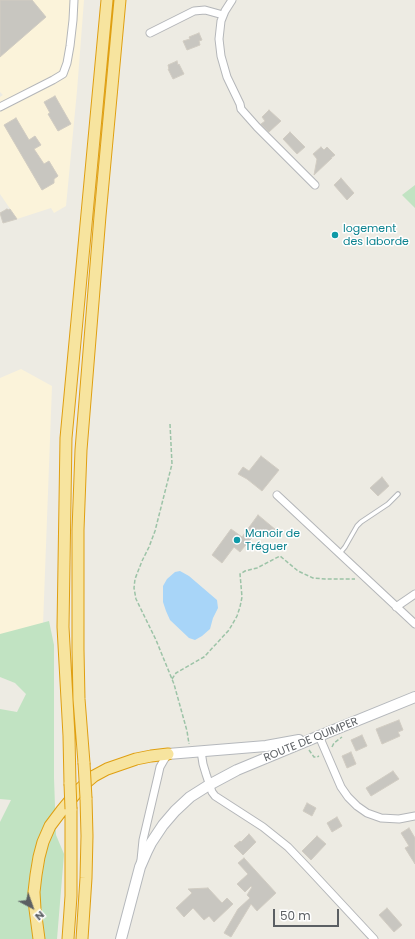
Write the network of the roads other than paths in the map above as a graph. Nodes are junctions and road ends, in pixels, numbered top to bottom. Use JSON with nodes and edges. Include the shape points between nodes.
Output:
{"nodes":[{"id":1,"x":74,"y":0,"type":"edge"},
{"id":2,"x":106,"y":0,"type":"edge"},
{"id":3,"x":120,"y":0,"type":"edge"},
{"id":4,"x":232,"y":0,"type":"edge"},
{"id":5,"x":223,"y":15,"type":"junction"},
{"id":6,"x":150,"y":33,"type":"dead end"},
{"id":7,"x":0,"y":107,"type":"edge"},
{"id":8,"x":315,"y":185,"type":"dead end"},
{"id":9,"x":277,"y":494,"type":"dead end"},
{"id":10,"x":398,"y":494,"type":"dead end"},
{"id":11,"x":340,"y":553,"type":"junction"},
{"id":12,"x":415,"y":594,"type":"edge"},
{"id":13,"x":396,"y":607,"type":"junction"},
{"id":14,"x":415,"y":624,"type":"edge"},
{"id":15,"x":415,"y":697,"type":"edge"},
{"id":16,"x":318,"y":736,"type":"junction"},
{"id":17,"x":201,"y":751,"type":"junction"},
{"id":18,"x":168,"y":754,"type":"junction"},
{"id":19,"x":209,"y":785,"type":"junction"},
{"id":20,"x":415,"y":816,"type":"edge"},
{"id":21,"x":140,"y":867,"type":"junction"},
{"id":22,"x":38,"y":939,"type":"edge"},
{"id":23,"x":68,"y":939,"type":"edge"},
{"id":24,"x":82,"y":939,"type":"edge"},
{"id":25,"x":121,"y":939,"type":"edge"},
{"id":26,"x":374,"y":939,"type":"edge"}],
"edges":[{"from":1,"to":7,"type":"street","via":[[74,20],[67,63],[62,74]]},
{"from":2,"to":23,"type":"highway","bridge":true,"via":[[66,438],[63,620],[71,809],[71,896]]},
{"from":3,"to":24,"type":"highway","bridge":true,"via":[[81,450],[78,650],[87,836]]},
{"from":4,"to":5,"type":"street"},
{"from":5,"to":6,"type":"street","via":[[209,10],[198,10]]},
{"from":5,"to":8,"type":"street","via":[[219,39],[221,56],[241,109]]},
{"from":9,"to":11,"type":"street"},
{"from":10,"to":11,"type":"lane","via":[[357,526]]},
{"from":11,"to":13,"type":"street"},
{"from":12,"to":13,"type":"street"},
{"from":13,"to":14,"type":"street"},
{"from":15,"to":16,"type":"main road","name":"ROUTE DE QUIMPER"},
{"from":16,"to":17,"type":"main road","via":[[266,746]]},
{"from":16,"to":19,"type":"main road","name":"ROUTE DE QUIMPER","via":[[237,770]]},
{"from":16,"to":20,"type":"street","via":[[341,787],[357,806],[381,818],[399,819]]},
{"from":17,"to":18,"type":"main road"},
{"from":17,"to":19,"type":"street"},
{"from":18,"to":21,"type":"street","via":[[160,767],[143,840]]},
{"from":18,"to":22,"type":"highway","via":[[136,759],[94,776],[50,826],[38,857],[34,892]]},
{"from":19,"to":21,"type":"main road","name":"ROUTE DE QUIMPER","via":[[190,797],[168,819],[151,843]]},
{"from":19,"to":26,"type":"street","via":[[215,796],[288,847]]},
{"from":21,"to":25,"type":"main road","name":"ROUTE DE QUIMPER"}]}
